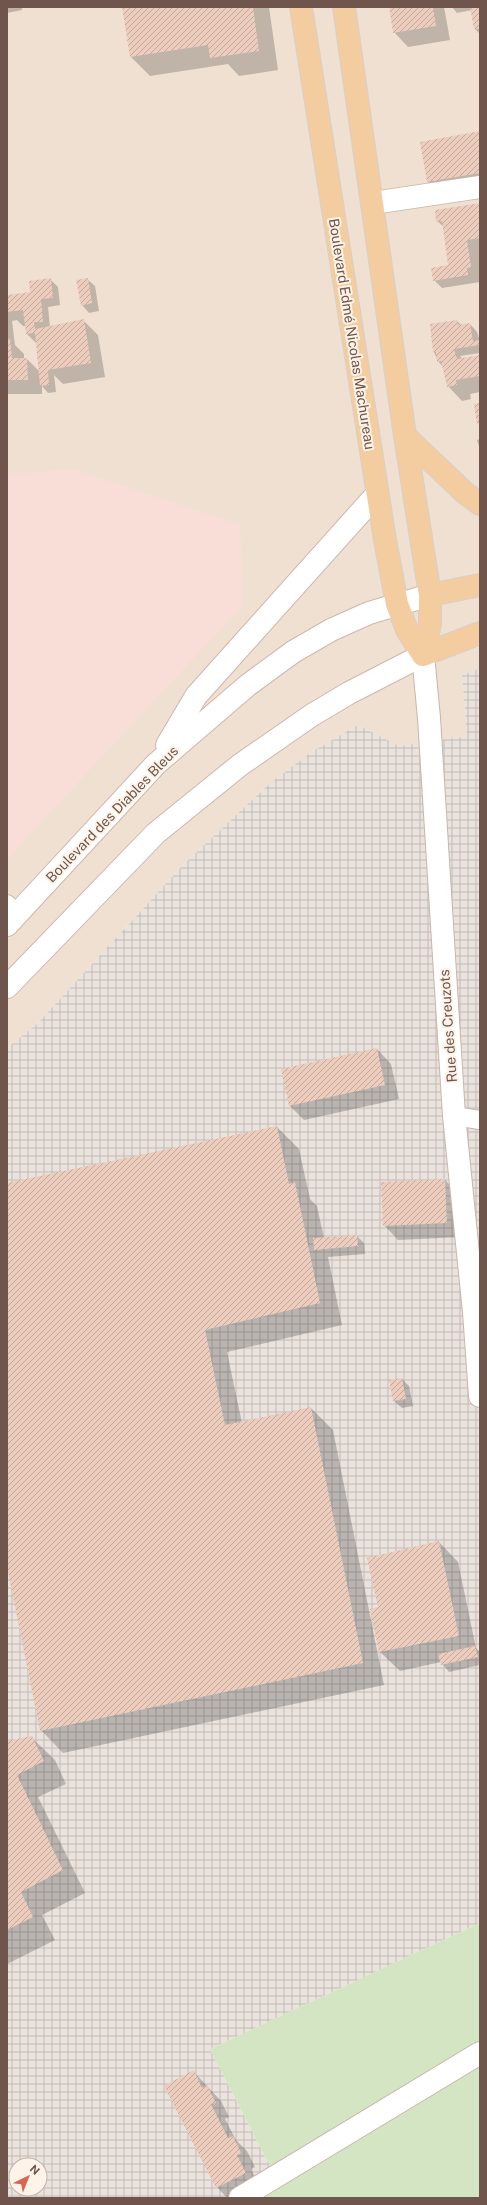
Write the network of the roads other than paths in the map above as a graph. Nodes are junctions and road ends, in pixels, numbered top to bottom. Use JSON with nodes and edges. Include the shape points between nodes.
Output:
{"nodes":[{"id":1,"x":301,"y":7,"type":"edge"},
{"id":2,"x":344,"y":7,"type":"edge"},
{"id":3,"x":480,"y":187,"type":"edge"},
{"id":4,"x":373,"y":204,"type":"junction"},
{"id":5,"x":405,"y":436,"type":"junction"},
{"id":6,"x":377,"y":494,"type":"junction"},
{"id":7,"x":480,"y":504,"type":"edge"},
{"id":8,"x":480,"y":585,"type":"edge"},
{"id":9,"x":430,"y":595,"type":"junction"},
{"id":10,"x":397,"y":604,"type":"junction"},
{"id":11,"x":480,"y":633,"type":"edge"},
{"id":12,"x":423,"y":655,"type":"junction"},
{"id":13,"x":156,"y":764,"type":"junction"},
{"id":14,"x":10,"y":914,"type":"edge"},
{"id":15,"x":7,"y":987,"type":"edge"},
{"id":16,"x":454,"y":1116,"type":"junction"},
{"id":17,"x":480,"y":1120,"type":"edge"},
{"id":18,"x":480,"y":1396,"type":"edge"},
{"id":19,"x":478,"y":2057,"type":"edge"},
{"id":20,"x":240,"y":2198,"type":"edge"}],
"edges":[{"from":1,"to":6,"type":"main road","name":"Boulevard Edmé Nicolas Machureau"},
{"from":2,"to":4,"type":"main road"},
{"from":3,"to":4,"type":"main road"},
{"from":4,"to":5,"type":"main road"},
{"from":5,"to":7,"type":"main road"},
{"from":5,"to":9,"type":"main road"},
{"from":6,"to":10,"type":"main road","name":"Boulevard Edmé Nicolas Machureau"},
{"from":6,"to":13,"type":"main road","via":[[196,696]]},
{"from":8,"to":9,"type":"main road"},
{"from":9,"to":10,"type":"main road","name":"Boulevard des Diables Bleus"},
{"from":9,"to":12,"type":"main road","via":[[430,624]]},
{"from":10,"to":12,"type":"main road","name":"Boulevard Edmé Nicolas Machureau","via":[[407,630]]},
{"from":10,"to":13,"type":"main road","name":"Boulevard des Diables Bleus","via":[[337,627],[293,652],[248,685]]},
{"from":11,"to":12,"type":"main road"},
{"from":12,"to":15,"type":"main road","via":[[325,707],[240,765],[156,833]]},
{"from":12,"to":16,"type":"main road","name":"Rue des Creuzots"},
{"from":13,"to":14,"type":"main road","name":"Boulevard des Diables Bleus"},
{"from":16,"to":17,"type":"lane"},
{"from":16,"to":18,"type":"main road","name":"Rue des Creuzots"},
{"from":19,"to":20,"type":"main road"}]}
